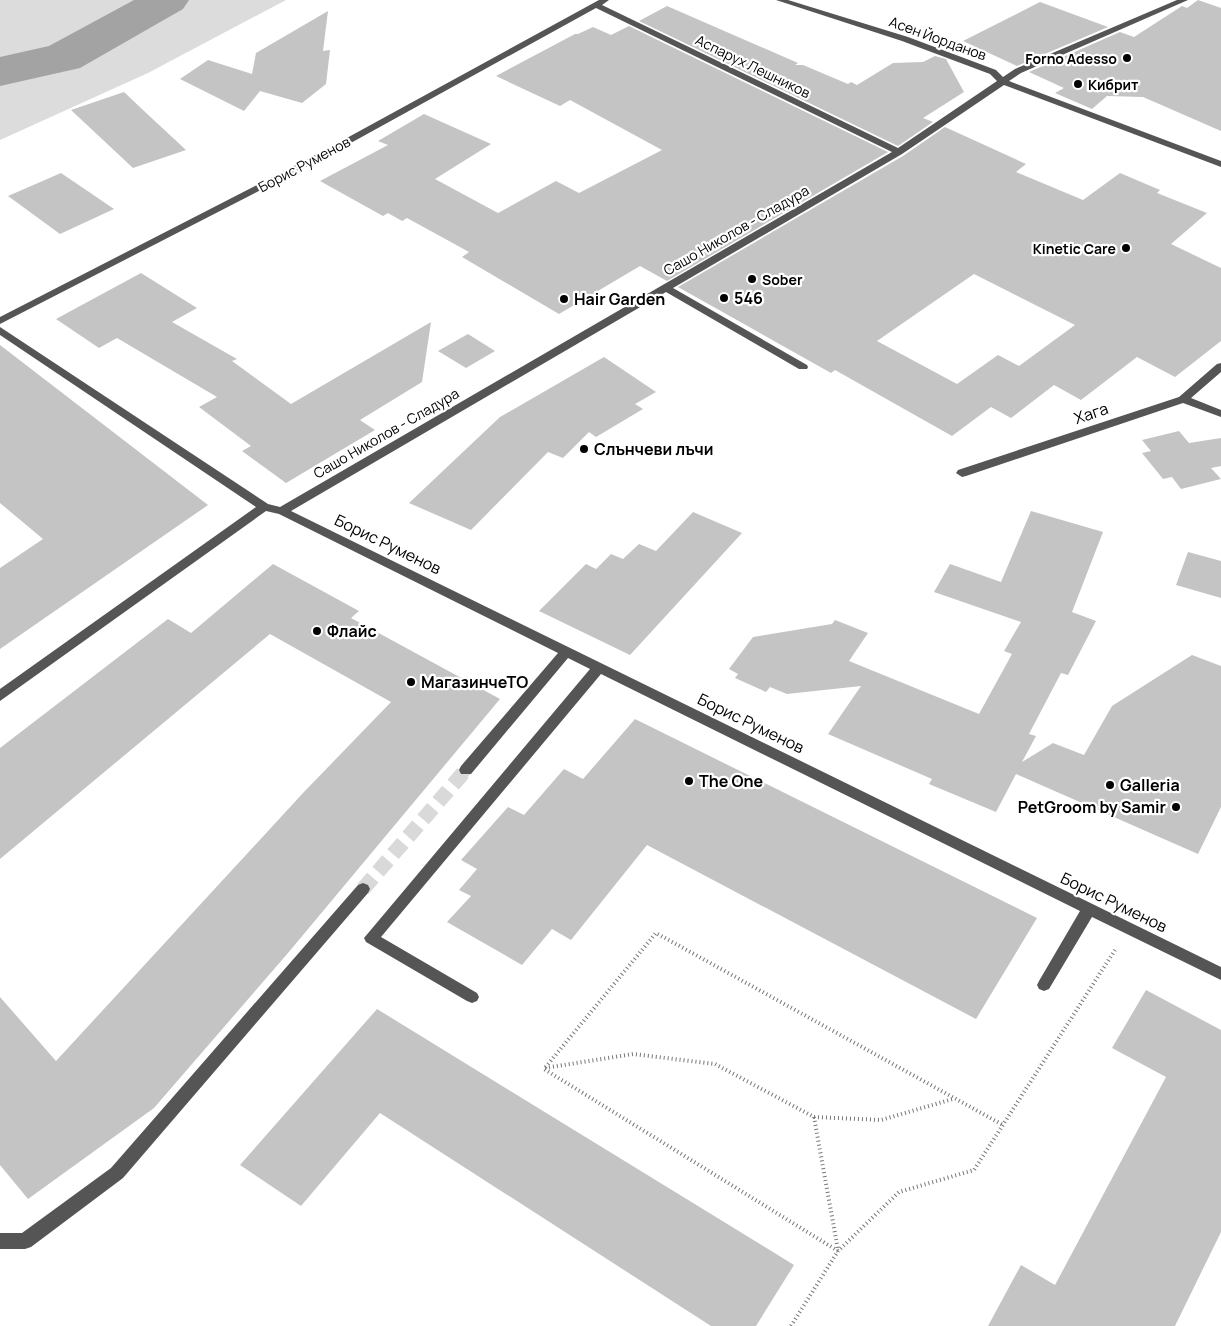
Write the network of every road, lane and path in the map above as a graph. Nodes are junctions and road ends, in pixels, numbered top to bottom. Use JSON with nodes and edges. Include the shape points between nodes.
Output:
{"nodes":[{"id":1,"x":780,"y":0,"type":"edge"},
{"id":2,"x":1184,"y":0,"type":"edge"},
{"id":3,"x":600,"y":2,"type":"edge"},
{"id":4,"x":1002,"y":81,"type":"junction"},
{"id":5,"x":899,"y":152,"type":"junction"},
{"id":6,"x":1221,"y":164,"type":"edge"},
{"id":7,"x":666,"y":288,"type":"junction"},
{"id":8,"x":0,"y":321,"type":"edge"},
{"id":9,"x":0,"y":330,"type":"edge"},
{"id":10,"x":1221,"y":366,"type":"edge"},
{"id":11,"x":803,"y":367,"type":"dead end"},
{"id":12,"x":1183,"y":399,"type":"junction"},
{"id":13,"x":1221,"y":414,"type":"edge"},
{"id":14,"x":962,"y":473,"type":"dead end"},
{"id":15,"x":264,"y":507,"type":"junction"},
{"id":16,"x":282,"y":511,"type":"junction"},
{"id":17,"x":567,"y":651,"type":"junction"},
{"id":18,"x":599,"y":667,"type":"junction"},
{"id":19,"x":0,"y":696,"type":"edge"},
{"id":20,"x":466,"y":770,"type":"tunnel mouth"},
{"id":21,"x":363,"y":889,"type":"tunnel mouth"},
{"id":22,"x":1089,"y":909,"type":"junction"},
{"id":23,"x":1129,"y":929,"type":"junction"},
{"id":24,"x":1221,"y":974,"type":"edge"},
{"id":25,"x":1044,"y":986,"type":"dead end"},
{"id":26,"x":472,"y":997,"type":"dead end"},
{"id":27,"x":544,"y":1068,"type":"junction"},
{"id":28,"x":953,"y":1098,"type":"junction"},
{"id":29,"x":814,"y":1117,"type":"junction"},
{"id":30,"x":1002,"y":1125,"type":"junction"},
{"id":31,"x":0,"y":1241,"type":"edge"},
{"id":32,"x":838,"y":1251,"type":"junction"},
{"id":33,"x":791,"y":1326,"type":"edge"}],
"edges":[{"from":1,"to":4,"type":"street","name":"Асен Йорданов","via":[[914,43],[993,72]]},
{"from":2,"to":4,"type":"street","name":"Сашо Николов - Сладура"},
{"from":3,"to":5,"type":"street","name":"Аспарух Лешников"},
{"from":3,"to":8,"type":"street","name":"Борис Руменов","via":[[326,153]]},
{"from":4,"to":5,"type":"street","name":"Сашо Николов - Сладура"},
{"from":4,"to":6,"type":"street","name":"Асен Йорданов"},
{"from":5,"to":7,"type":"street","name":"Сашо Николов - Сладура"},
{"from":7,"to":11,"type":"street"},
{"from":7,"to":16,"type":"street","name":"Сашо Николов - Сладура"},
{"from":9,"to":15,"type":"street","name":"Борис Руменов"},
{"from":10,"to":12,"type":"street","name":"Хага"},
{"from":12,"to":13,"type":"street"},
{"from":12,"to":14,"type":"street","name":"Хага"},
{"from":15,"to":16,"type":"street","name":"Борис Руменов"},
{"from":15,"to":19,"type":"street"},
{"from":16,"to":17,"type":"street","name":"Борис Руменов"},
{"from":17,"to":18,"type":"street","name":"Борис Руменов"},
{"from":17,"to":20,"type":"street"},
{"from":18,"to":22,"type":"street","name":"Борис Руменов"},
{"from":18,"to":26,"type":"street","via":[[371,938]]},
{"from":21,"to":31,"type":"street","via":[[117,1172],[25,1241]]},
{"from":22,"to":23,"type":"street","name":"Борис Руменов"},
{"from":22,"to":25,"type":"street"},
{"from":23,"to":24,"type":"street","name":"Борис Руменов"},
{"from":23,"to":30,"type":"path"},
{"from":27,"to":28,"type":"path","via":[[656,933]]},
{"from":27,"to":29,"type":"path","via":[[633,1054],[715,1064]]},
{"from":27,"to":32,"type":"path"},
{"from":28,"to":29,"type":"path","via":[[881,1120]]},
{"from":28,"to":30,"type":"path"},
{"from":29,"to":32,"type":"path"},
{"from":30,"to":32,"type":"path","via":[[974,1170],[899,1192]]},
{"from":32,"to":33,"type":"path"}]}
